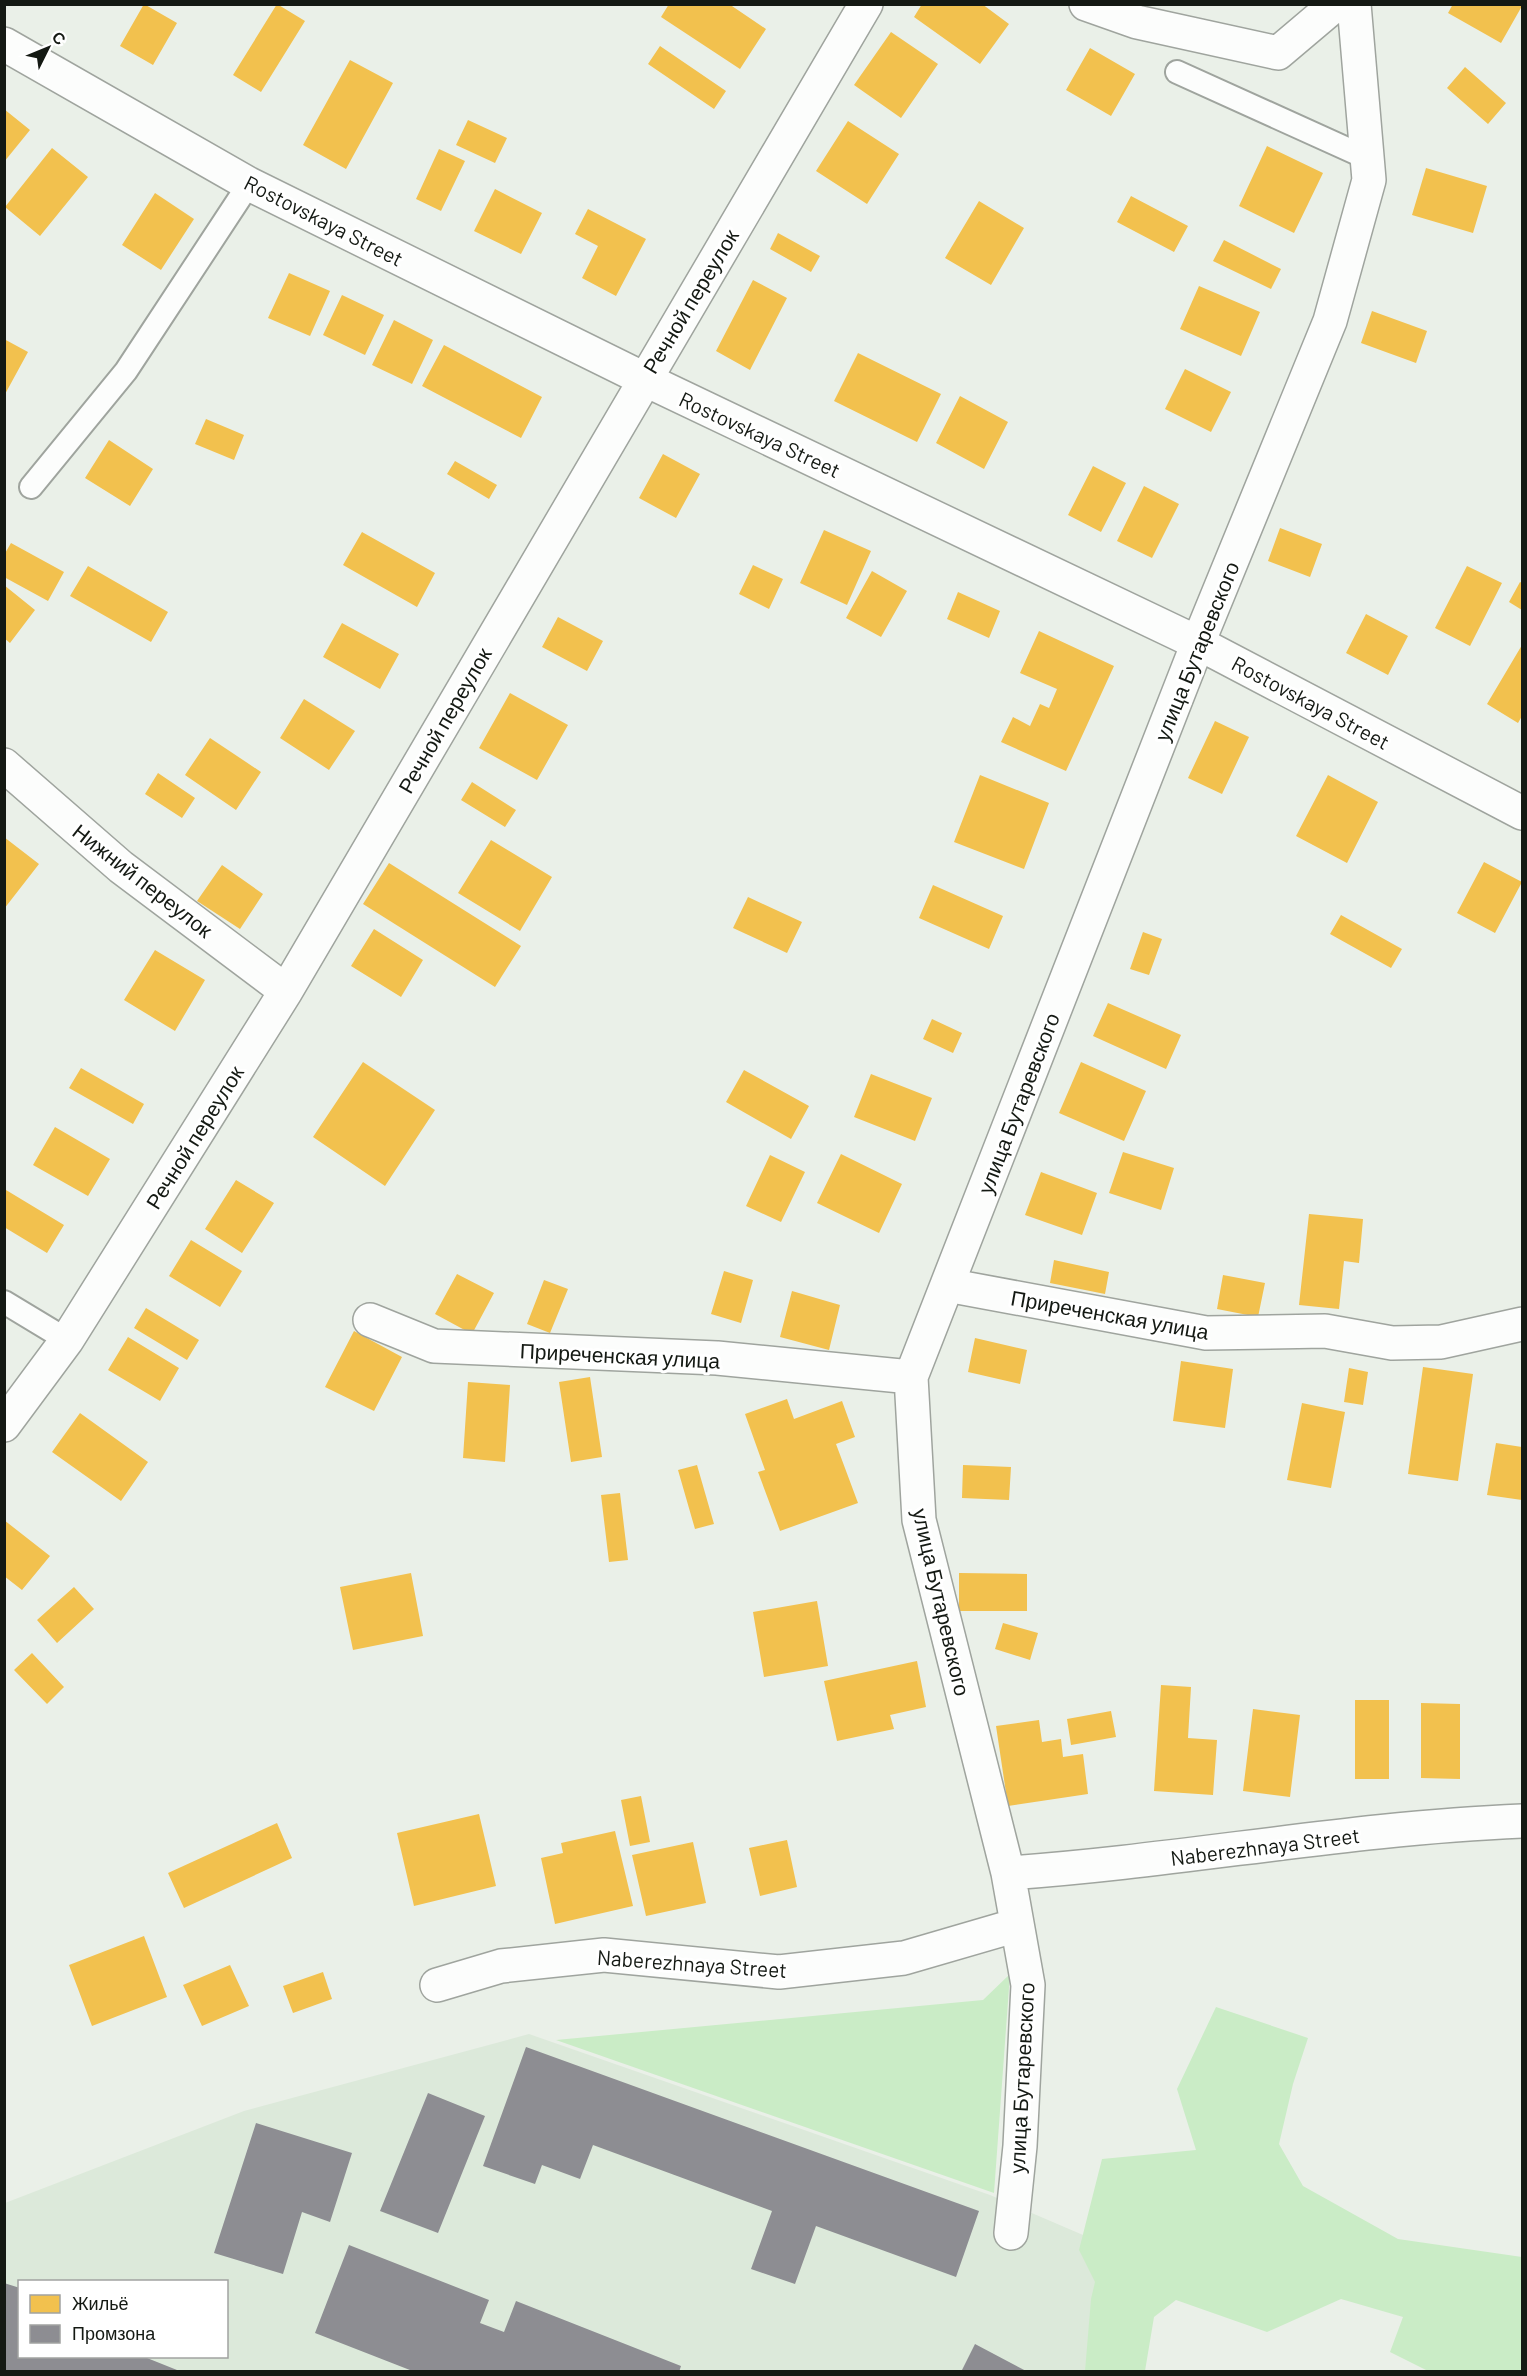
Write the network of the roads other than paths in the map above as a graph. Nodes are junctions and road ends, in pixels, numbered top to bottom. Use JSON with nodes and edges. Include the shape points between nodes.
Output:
{"nodes":[{"id":1,"x":866,"y":4,"type":"edge"},
{"id":2,"x":1086,"y":4,"type":"edge"},
{"id":3,"x":1336,"y":4,"type":"edge"},
{"id":4,"x":1354,"y":4,"type":"edge"},
{"id":5,"x":4,"y":44,"type":"edge"},
{"id":6,"x":1177,"y":72,"type":"dead end"},
{"id":7,"x":1367,"y":158,"type":"junction"},
{"id":8,"x":249,"y":184,"type":"junction"},
{"id":9,"x":644,"y":379,"type":"junction"},
{"id":10,"x":31,"y":487,"type":"dead end"},
{"id":11,"x":1198,"y":643,"type":"junction"},
{"id":12,"x":4,"y":765,"type":"edge"},
{"id":13,"x":1522,"y":813,"type":"edge"},
{"id":14,"x":286,"y":991,"type":"junction"},
{"id":15,"x":947,"y":1285,"type":"junction"},
{"id":16,"x":4,"y":1302,"type":"edge"},
{"id":17,"x":370,"y":1320,"type":"dead end"},
{"id":18,"x":1522,"y":1324,"type":"edge"},
{"id":19,"x":67,"y":1340,"type":"junction"},
{"id":20,"x":911,"y":1377,"type":"junction"},
{"id":21,"x":4,"y":1425,"type":"edge"},
{"id":22,"x":1522,"y":1821,"type":"edge"},
{"id":23,"x":1008,"y":1873,"type":"junction"},
{"id":24,"x":1017,"y":1924,"type":"junction"},
{"id":25,"x":437,"y":1985,"type":"dead end"},
{"id":26,"x":1011,"y":2234,"type":"dead end"}],
"edges":[{"from":1,"to":9,"type":"street","name":"Речной переулок"},
{"from":2,"to":3,"type":"street","via":[[1137,22],[1278,53]]},
{"from":4,"to":7,"type":"street","name":"улица Бутаревского"},
{"from":5,"to":8,"type":"street","name":"Rostovskaya Street"},
{"from":6,"to":7,"type":"lane"},
{"from":7,"to":11,"type":"street","name":"улица Бутаревского","via":[[1369,180],[1330,321]]},
{"from":8,"to":9,"type":"street","name":"Rostovskaya Street"},
{"from":8,"to":10,"type":"lane","via":[[126,371]]},
{"from":9,"to":11,"type":"street","name":"Rostovskaya Street"},
{"from":9,"to":14,"type":"street","name":"Речной переулок"},
{"from":11,"to":13,"type":"street","name":"Rostovskaya Street"},
{"from":11,"to":15,"type":"street","name":"улица Бутаревского"},
{"from":12,"to":14,"type":"street","name":"Нижний переулок","via":[[121,867]]},
{"from":14,"to":19,"type":"street","name":"Речной переулок"},
{"from":15,"to":18,"type":"street","name":"Приреченская улица","via":[[1206,1334],[1325,1331],[1392,1343],[1441,1342]]},
{"from":15,"to":20,"type":"street","name":"улица Бутаревского"},
{"from":16,"to":19,"type":"lane"},
{"from":17,"to":20,"type":"street","name":"Приреченская улица","via":[[434,1346],[717,1358]]},
{"from":19,"to":21,"type":"street","name":"Речной переулок"},
{"from":20,"to":23,"type":"street","name":"улица Бутаревского","via":[[919,1520]]},
{"from":22,"to":23,"type":"street","name":"Naberezhnaya Street","via":[[1318,1837],[1099,1867]]},
{"from":23,"to":24,"type":"street","name":"улица Бутаревского"},
{"from":24,"to":25,"type":"street","name":"Naberezhnaya Street","via":[[904,1958],[779,1972],[604,1955],[501,1966]]},
{"from":24,"to":26,"type":"street","name":"улица Бутаревского","via":[[1028,1984],[1020,2146]]}]}
